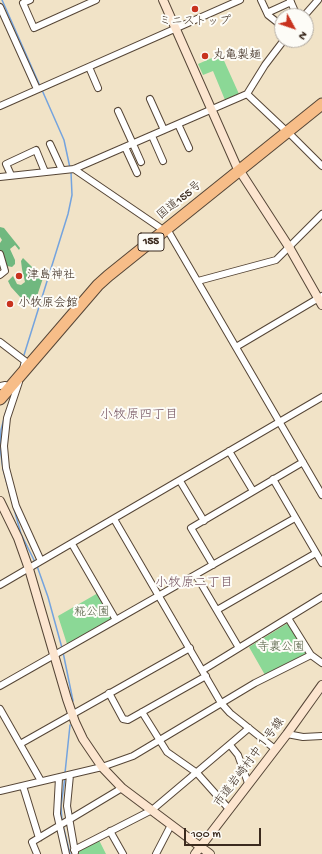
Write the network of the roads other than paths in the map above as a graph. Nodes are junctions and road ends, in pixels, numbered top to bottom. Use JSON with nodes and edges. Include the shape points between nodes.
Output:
{"nodes":[{"id":1,"x":30,"y":0,"type":"edge"},
{"id":2,"x":163,"y":0,"type":"edge"},
{"id":3,"x":240,"y":0,"type":"edge"},
{"id":4,"x":261,"y":0,"type":"edge"},
{"id":5,"x":318,"y":0,"type":"edge"},
{"id":6,"x":93,"y":1,"type":"edge"},
{"id":7,"x":290,"y":1,"type":"edge"},
{"id":8,"x":311,"y":8,"type":"edge"},
{"id":9,"x":1,"y":10,"type":"edge"},
{"id":10,"x":267,"y":12,"type":"junction"},
{"id":11,"x":274,"y":19,"type":"edge"},
{"id":12,"x":176,"y":29,"type":"junction"},
{"id":13,"x":278,"y":48,"type":"edge"},
{"id":14,"x":89,"y":67,"type":"junction"},
{"id":15,"x":99,"y":84,"type":"dead end"},
{"id":16,"x":40,"y":88,"type":"junction"},
{"id":17,"x":247,"y":94,"type":"junction"},
{"id":18,"x":322,"y":97,"type":"edge"},
{"id":19,"x":150,"y":99,"type":"dead end"},
{"id":20,"x":322,"y":104,"type":"edge"},
{"id":21,"x":0,"y":106,"type":"edge"},
{"id":22,"x":212,"y":109,"type":"junction"},
{"id":23,"x":118,"y":111,"type":"dead end"},
{"id":24,"x":178,"y":124,"type":"junction"},
{"id":25,"x":164,"y":130,"type":"junction"},
{"id":26,"x":285,"y":130,"type":"junction"},
{"id":27,"x":152,"y":136,"type":"junction"},
{"id":28,"x":50,"y":144,"type":"dead end"},
{"id":29,"x":133,"y":144,"type":"junction"},
{"id":30,"x":125,"y":147,"type":"junction"},
{"id":31,"x":189,"y":148,"type":"dead end"},
{"id":32,"x":163,"y":161,"type":"dead end"},
{"id":33,"x":142,"y":162,"type":"dead end"},
{"id":34,"x":322,"y":166,"type":"edge"},
{"id":35,"x":238,"y":167,"type":"junction"},
{"id":36,"x":69,"y":170,"type":"junction"},
{"id":37,"x":45,"y":172,"type":"junction"},
{"id":38,"x":137,"y":173,"type":"dead end"},
{"id":39,"x":11,"y":176,"type":"junction"},
{"id":40,"x":0,"y":177,"type":"edge"},
{"id":41,"x":322,"y":214,"type":"edge"},
{"id":42,"x":163,"y":228,"type":"junction"},
{"id":43,"x":289,"y":247,"type":"junction"},
{"id":44,"x":0,"y":254,"type":"edge"},
{"id":45,"x":0,"y":275,"type":"edge"},
{"id":46,"x":198,"y":281,"type":"junction"},
{"id":47,"x":321,"y":300,"type":"edge"},
{"id":48,"x":0,"y":342,"type":"edge"},
{"id":49,"x":236,"y":347,"type":"junction"},
{"id":50,"x":25,"y":361,"type":"junction"},
{"id":51,"x":22,"y":374,"type":"junction"},
{"id":52,"x":2,"y":387,"type":"edge"},
{"id":53,"x":322,"y":397,"type":"edge"},
{"id":54,"x":0,"y":400,"type":"edge"},
{"id":55,"x":280,"y":422,"type":"junction"},
{"id":56,"x":229,"y":451,"type":"junction"},
{"id":57,"x":303,"y":462,"type":"junction"},
{"id":58,"x":274,"y":479,"type":"junction"},
{"id":59,"x":180,"y":481,"type":"junction"},
{"id":60,"x":253,"y":491,"type":"junction"},
{"id":61,"x":322,"y":495,"type":"edge"},
{"id":62,"x":0,"y":501,"type":"edge"},
{"id":63,"x":296,"y":518,"type":"junction"},
{"id":64,"x":114,"y":519,"type":"junction"},
{"id":65,"x":204,"y":521,"type":"junction"},
{"id":66,"x":72,"y":544,"type":"junction"},
{"id":67,"x":316,"y":553,"type":"junction"},
{"id":68,"x":40,"y":562,"type":"junction"},
{"id":69,"x":322,"y":563,"type":"edge"},
{"id":70,"x":212,"y":565,"type":"junction"},
{"id":71,"x":31,"y":568,"type":"junction"},
{"id":72,"x":196,"y":575,"type":"junction"},
{"id":73,"x":0,"y":586,"type":"edge"},
{"id":74,"x":160,"y":596,"type":"junction"},
{"id":75,"x":322,"y":597,"type":"edge"},
{"id":76,"x":217,"y":610,"type":"junction"},
{"id":77,"x":288,"y":618,"type":"junction"},
{"id":78,"x":116,"y":620,"type":"junction"},
{"id":79,"x":190,"y":648,"type":"junction"},
{"id":80,"x":239,"y":648,"type":"junction"},
{"id":81,"x":57,"y":653,"type":"junction"},
{"id":82,"x":311,"y":656,"type":"junction"},
{"id":83,"x":322,"y":663,"type":"edge"},
{"id":84,"x":204,"y":673,"type":"junction"},
{"id":85,"x":322,"y":685,"type":"edge"},
{"id":86,"x":0,"y":686,"type":"edge"},
{"id":87,"x":109,"y":693,"type":"junction"},
{"id":88,"x":221,"y":703,"type":"junction"},
{"id":89,"x":0,"y":709,"type":"edge"},
{"id":90,"x":142,"y":712,"type":"junction"},
{"id":91,"x":72,"y":714,"type":"junction"},
{"id":92,"x":249,"y":728,"type":"junction"},
{"id":93,"x":287,"y":734,"type":"junction"},
{"id":94,"x":322,"y":736,"type":"edge"},
{"id":95,"x":160,"y":741,"type":"junction"},
{"id":96,"x":20,"y":744,"type":"junction"},
{"id":97,"x":230,"y":745,"type":"junction"},
{"id":98,"x":276,"y":749,"type":"junction"},
{"id":99,"x":102,"y":767,"type":"junction"},
{"id":100,"x":196,"y":773,"type":"junction"},
{"id":101,"x":64,"y":776,"type":"junction"},
{"id":102,"x":41,"y":781,"type":"junction"},
{"id":103,"x":248,"y":783,"type":"junction"},
{"id":104,"x":22,"y":786,"type":"junction"},
{"id":105,"x":122,"y":788,"type":"junction"},
{"id":106,"x":0,"y":791,"type":"edge"},
{"id":107,"x":229,"y":809,"type":"junction"},
{"id":108,"x":152,"y":810,"type":"junction"},
{"id":109,"x":67,"y":821,"type":"junction"},
{"id":110,"x":59,"y":826,"type":"junction"},
{"id":111,"x":171,"y":826,"type":"junction"},
{"id":112,"x":110,"y":831,"type":"junction"},
{"id":113,"x":39,"y":838,"type":"junction"},
{"id":114,"x":200,"y":847,"type":"junction"},
{"id":115,"x":75,"y":852,"type":"edge"},
{"id":116,"x":37,"y":854,"type":"edge"},
{"id":117,"x":66,"y":854,"type":"edge"},
{"id":118,"x":123,"y":854,"type":"edge"},
{"id":119,"x":156,"y":854,"type":"edge"},
{"id":120,"x":195,"y":854,"type":"edge"},
{"id":121,"x":210,"y":854,"type":"edge"}],
"edges":[{"from":1,"to":6,"type":"street","via":[[23,3],[34,28]]},
{"from":2,"to":12,"type":"street"},
{"from":3,"to":12,"type":"street"},
{"from":4,"to":10,"type":"street"},
{"from":5,"to":8,"type":"street"},
{"from":7,"to":10,"type":"street"},
{"from":9,"to":16,"type":"street"},
{"from":10,"to":11,"type":"street"},
{"from":12,"to":14,"type":"street"},
{"from":12,"to":22,"type":"street"},
{"from":13,"to":17,"type":"street"},
{"from":14,"to":15,"type":"street"},
{"from":14,"to":16,"type":"street"},
{"from":16,"to":21,"type":"street"},
{"from":17,"to":22,"type":"street"},
{"from":17,"to":26,"type":"street"},
{"from":18,"to":26,"type":"highway","name":"国道155号","number":"155"},
{"from":19,"to":25,"type":"street"},
{"from":20,"to":26,"type":"highway","name":"国道155号","number":"155"},
{"from":22,"to":24,"type":"street"},
{"from":22,"to":35,"type":"street"},
{"from":23,"to":29,"type":"street"},
{"from":24,"to":25,"type":"street"},
{"from":24,"to":31,"type":"street","via":[[187,138]]},
{"from":25,"to":27,"type":"street"},
{"from":26,"to":34,"type":"street"},
{"from":26,"to":35,"type":"highway","name":"国道155号","number":"155"},
{"from":27,"to":29,"type":"street"},
{"from":27,"to":32,"type":"street"},
{"from":28,"to":36,"type":"street"},
{"from":29,"to":30,"type":"street"},
{"from":29,"to":33,"type":"street"},
{"from":30,"to":36,"type":"street"},
{"from":30,"to":38,"type":"street"},
{"from":35,"to":42,"type":"highway","name":"国道155号","number":"155"},
{"from":35,"to":43,"type":"street"},
{"from":36,"to":37,"type":"street"},
{"from":36,"to":42,"type":"street"},
{"from":37,"to":39,"type":"street"},
{"from":37,"to":39,"type":"street","via":[[36,150],[6,164]]},
{"from":39,"to":40,"type":"street"},
{"from":41,"to":43,"type":"street"},
{"from":42,"to":46,"type":"street"},
{"from":42,"to":50,"type":"highway","name":"国道155号","number":"155","via":[[93,281]]},
{"from":42,"to":51,"type":"highway","name":"国道155号","number":"155","via":[[98,285]]},
{"from":43,"to":46,"type":"street","via":[[276,260]]},
{"from":43,"to":47,"type":"street"},
{"from":44,"to":45,"type":"street","via":[[5,270]]},
{"from":46,"to":49,"type":"street"},
{"from":47,"to":49,"type":"street"},
{"from":48,"to":50,"type":"street"},
{"from":49,"to":55,"type":"street"},
{"from":50,"to":51,"type":"street"},
{"from":50,"to":52,"type":"highway","name":"国道155号","number":"155"},
{"from":51,"to":54,"type":"highway","name":"国道155号","number":"155"},
{"from":51,"to":68,"type":"street","via":[[7,418],[5,459],[16,506]]},
{"from":53,"to":55,"type":"street"},
{"from":55,"to":56,"type":"street"},
{"from":55,"to":57,"type":"street"},
{"from":56,"to":59,"type":"street"},
{"from":56,"to":60,"type":"street"},
{"from":57,"to":58,"type":"street"},
{"from":57,"to":61,"type":"street"},
{"from":58,"to":60,"type":"street"},
{"from":58,"to":63,"type":"street"},
{"from":59,"to":64,"type":"street"},
{"from":59,"to":65,"type":"street"},
{"from":60,"to":65,"type":"street"},
{"from":62,"to":71,"type":"street"},
{"from":63,"to":67,"type":"street"},
{"from":63,"to":70,"type":"street"},
{"from":64,"to":66,"type":"street"},
{"from":64,"to":74,"type":"street"},
{"from":65,"to":70,"type":"street","via":[[191,528]]},
{"from":66,"to":68,"type":"street"},
{"from":66,"to":78,"type":"street"},
{"from":67,"to":69,"type":"street"},
{"from":67,"to":76,"type":"street"},
{"from":68,"to":71,"type":"street"},
{"from":70,"to":72,"type":"street"},
{"from":71,"to":73,"type":"street"},
{"from":71,"to":81,"type":"street"},
{"from":72,"to":74,"type":"street"},
{"from":72,"to":76,"type":"street"},
{"from":74,"to":78,"type":"street"},
{"from":74,"to":79,"type":"street"},
{"from":75,"to":77,"type":"street"},
{"from":76,"to":80,"type":"street"},
{"from":77,"to":80,"type":"street"},
{"from":77,"to":82,"type":"street"},
{"from":78,"to":81,"type":"street"},
{"from":79,"to":84,"type":"street"},
{"from":79,"to":87,"type":"street"},
{"from":80,"to":84,"type":"street"},
{"from":81,"to":86,"type":"street"},
{"from":81,"to":91,"type":"street"},
{"from":82,"to":83,"type":"street"},
{"from":82,"to":88,"type":"street"},
{"from":84,"to":88,"type":"street"},
{"from":84,"to":90,"type":"street"},
{"from":85,"to":93,"type":"street","name":"市道岩崎村中１号線"},
{"from":87,"to":90,"type":"street","via":[[123,719],[128,720]]},
{"from":87,"to":91,"type":"street"},
{"from":88,"to":92,"type":"street"},
{"from":88,"to":95,"type":"street"},
{"from":89,"to":96,"type":"street"},
{"from":90,"to":95,"type":"street"},
{"from":91,"to":96,"type":"street"},
{"from":91,"to":99,"type":"street","via":[[83,739]]},
{"from":92,"to":97,"type":"street"},
{"from":92,"to":98,"type":"street"},
{"from":93,"to":94,"type":"street","via":[[303,737]]},
{"from":93,"to":98,"type":"street","name":"市道岩崎村中１号線"},
{"from":95,"to":99,"type":"street","via":[[133,756]]},
{"from":95,"to":100,"type":"street","via":[[167,752]]},
{"from":96,"to":102,"type":"street"},
{"from":97,"to":100,"type":"street"},
{"from":97,"to":103,"type":"street","via":[[238,755]]},
{"from":98,"to":103,"type":"street","name":"市道岩崎村中１号線"},
{"from":99,"to":101,"type":"street"},
{"from":99,"to":105,"type":"street"},
{"from":100,"to":107,"type":"street"},
{"from":100,"to":108,"type":"street"},
{"from":101,"to":102,"type":"street"},
{"from":101,"to":109,"type":"street"},
{"from":101,"to":110,"type":"street","via":[[57,814]]},
{"from":102,"to":104,"type":"street"},
{"from":103,"to":107,"type":"street","name":"市道岩崎村中１号線"},
{"from":104,"to":106,"type":"street"},
{"from":104,"to":113,"type":"street"},
{"from":105,"to":108,"type":"street"},
{"from":105,"to":109,"type":"street"},
{"from":107,"to":114,"type":"street","name":"市道岩崎村中１号線"},
{"from":108,"to":111,"type":"street"},
{"from":108,"to":112,"type":"street"},
{"from":109,"to":110,"type":"street"},
{"from":109,"to":115,"type":"street"},
{"from":110,"to":113,"type":"street"},
{"from":110,"to":117,"type":"street"},
{"from":111,"to":114,"type":"street"},
{"from":111,"to":119,"type":"street"},
{"from":112,"to":115,"type":"street"},
{"from":112,"to":118,"type":"street"},
{"from":113,"to":116,"type":"street","via":[[32,842]]},
{"from":114,"to":120,"type":"street","name":"市道岩崎村中１号線"},
{"from":114,"to":121,"type":"street"}]}
